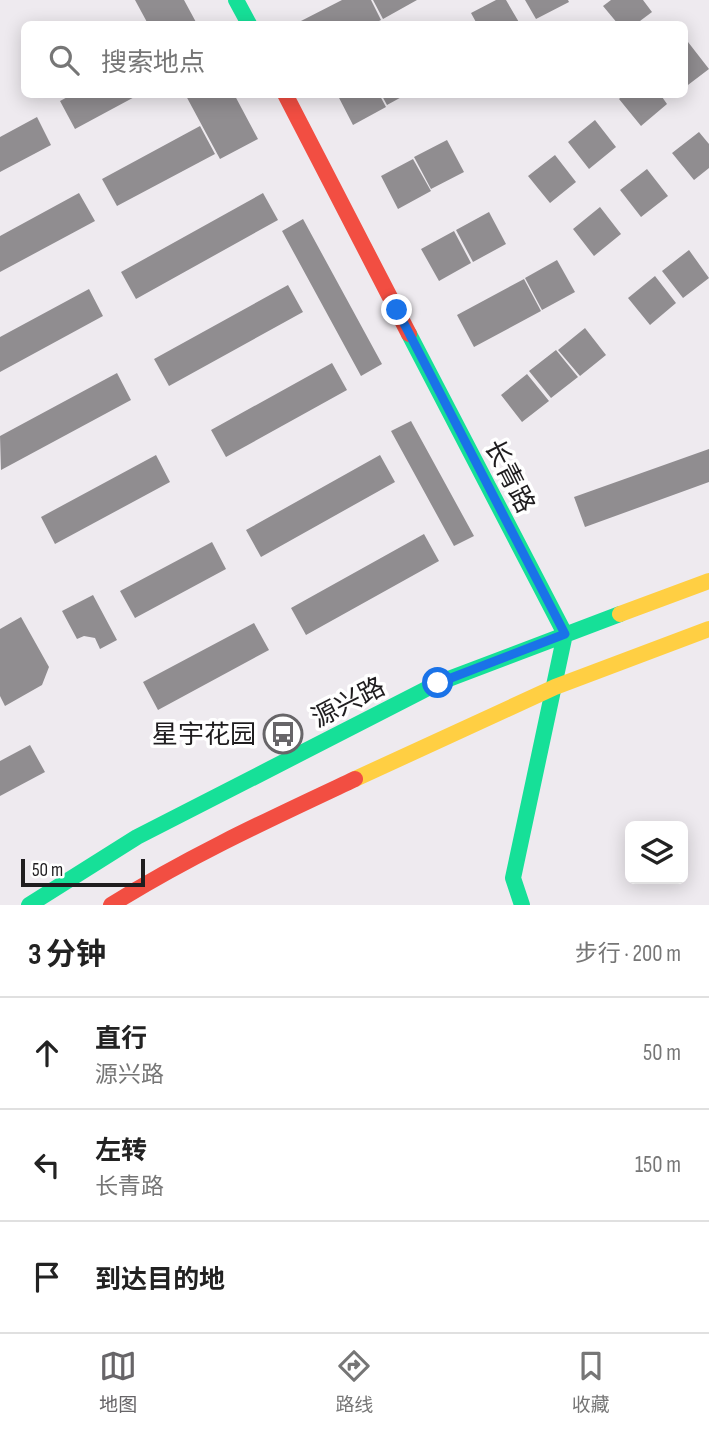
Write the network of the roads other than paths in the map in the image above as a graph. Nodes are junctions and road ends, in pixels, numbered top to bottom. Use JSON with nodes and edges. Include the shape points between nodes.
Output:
{"nodes":[{"id":1,"x":236,"y":0,"type":"edge"},
{"id":2,"x":247,"y":21,"type":"edge"},
{"id":3,"x":287,"y":98,"type":"edge"},
{"id":4,"x":709,"y":581,"type":"edge"},
{"id":5,"x":709,"y":629,"type":"edge"},
{"id":6,"x":565,"y":634,"type":"junction"},
{"id":7,"x":555,"y":687,"type":"junction"},
{"id":8,"x":29,"y":905,"type":"edge"},
{"id":9,"x":111,"y":905,"type":"edge"},
{"id":10,"x":522,"y":905,"type":"edge"}],
"edges":[{"from":1,"to":2,"type":"main road"},
{"from":3,"to":6,"type":"main road","name":"长青路"},
{"from":4,"to":6,"type":"main road","name":"源兴路"},
{"from":5,"to":7,"type":"main road"},
{"from":6,"to":7,"type":"main road"},
{"from":6,"to":8,"type":"main road","name":"源兴路","via":[[438,683],[137,837]]},
{"from":7,"to":9,"type":"main road","via":[[248,829]]},
{"from":7,"to":10,"type":"main road","via":[[513,877]]}]}
